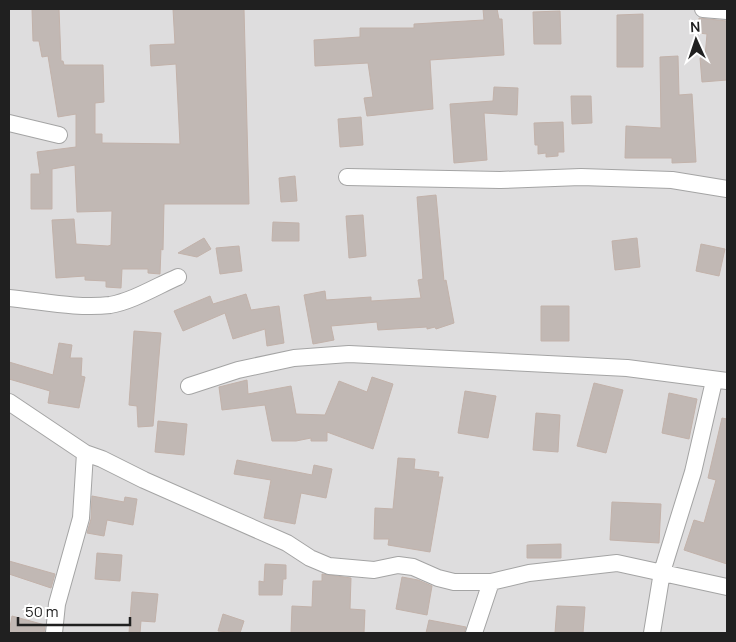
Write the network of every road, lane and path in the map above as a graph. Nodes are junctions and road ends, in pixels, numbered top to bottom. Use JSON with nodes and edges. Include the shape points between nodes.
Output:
{"nodes":[{"id":1,"x":704,"y":9,"type":"edge"},
{"id":2,"x":727,"y":12,"type":"edge"},
{"id":3,"x":9,"y":123,"type":"edge"},
{"id":4,"x":59,"y":135,"type":"dead end"},
{"id":5,"x":347,"y":178,"type":"dead end"},
{"id":6,"x":727,"y":189,"type":"edge"},
{"id":7,"x":178,"y":277,"type":"dead end"},
{"id":8,"x":9,"y":298,"type":"edge"},
{"id":9,"x":720,"y":381,"type":"edge"},
{"id":10,"x":189,"y":386,"type":"dead end"},
{"id":11,"x":9,"y":402,"type":"edge"},
{"id":12,"x":85,"y":453,"type":"junction"},
{"id":13,"x":662,"y":572,"type":"junction"},
{"id":14,"x":491,"y":582,"type":"junction"},
{"id":15,"x":727,"y":587,"type":"edge"},
{"id":16,"x":54,"y":633,"type":"edge"},
{"id":17,"x":474,"y":633,"type":"edge"},
{"id":18,"x":652,"y":633,"type":"edge"}],
"edges":[{"from":1,"to":2,"type":"street"},
{"from":3,"to":4,"type":"street"},
{"from":5,"to":6,"type":"street","via":[[500,180],[581,177],[672,180]]},
{"from":7,"to":8,"type":"street","via":[[110,304]]},
{"from":9,"to":10,"type":"street","via":[[627,368],[349,354],[294,358],[238,370]]},
{"from":9,"to":13,"type":"street"},
{"from":11,"to":12,"type":"street"},
{"from":12,"to":14,"type":"street","via":[[287,543],[329,566],[374,570],[398,565],[446,580]]},
{"from":12,"to":16,"type":"street","via":[[81,518],[56,604]]},
{"from":13,"to":14,"type":"street","via":[[604,563],[529,573]]},
{"from":13,"to":15,"type":"street"},
{"from":13,"to":18,"type":"street"},
{"from":14,"to":17,"type":"street"}]}
